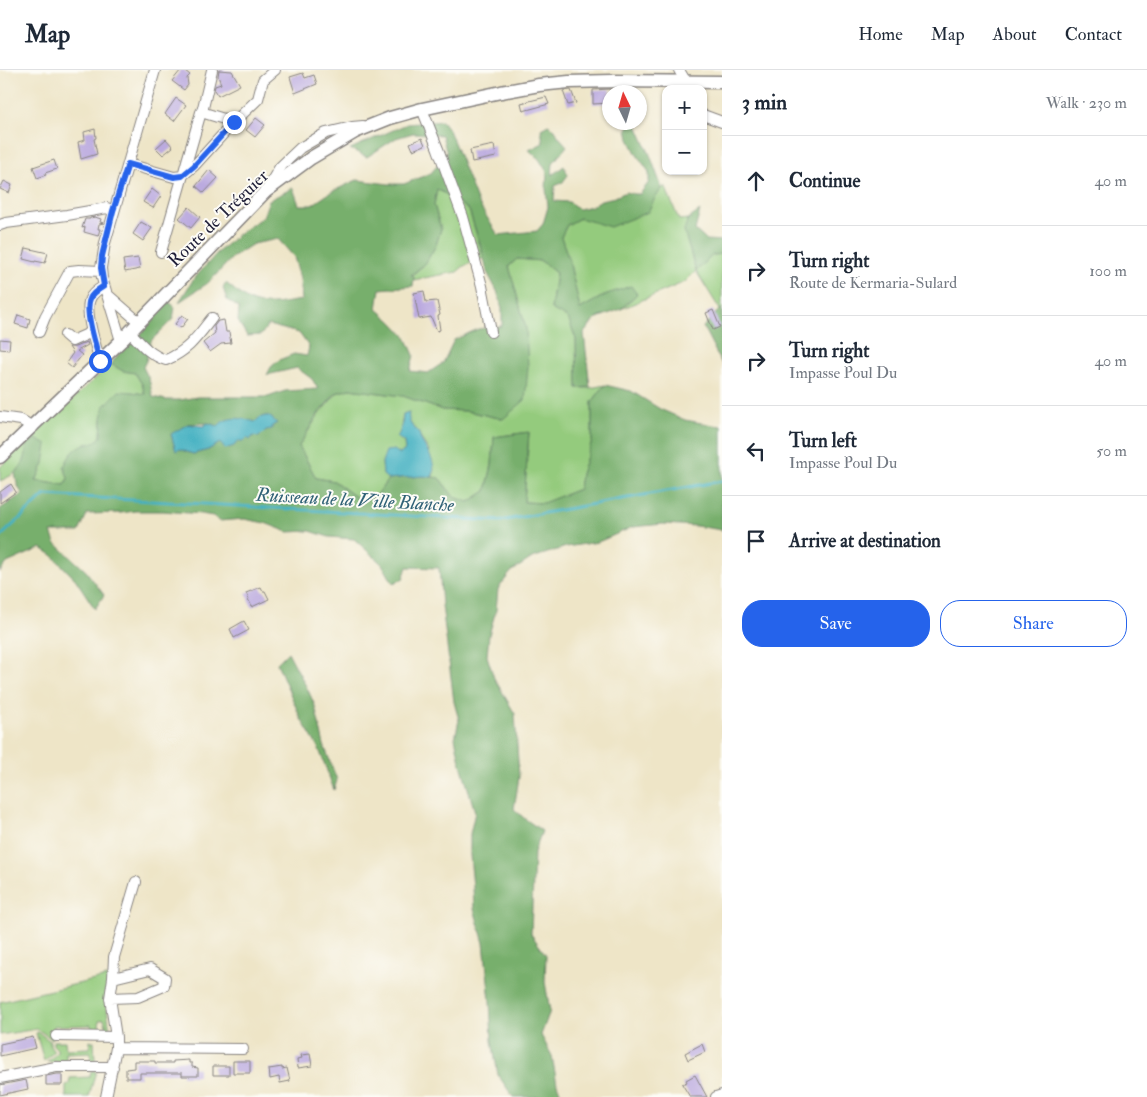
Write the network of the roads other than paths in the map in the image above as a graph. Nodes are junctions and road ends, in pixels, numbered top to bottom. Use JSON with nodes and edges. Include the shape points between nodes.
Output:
{"nodes":[{"id":1,"x":155,"y":70,"type":"edge"},
{"id":2,"x":212,"y":70,"type":"edge"},
{"id":3,"x":275,"y":70,"type":"edge"},
{"id":4,"x":679,"y":70,"type":"edge"},
{"id":5,"x":722,"y":82,"type":"edge"},
{"id":6,"x":690,"y":85,"type":"edge"},
{"id":7,"x":422,"y":110,"type":"junction"},
{"id":8,"x":202,"y":112,"type":"junction"},
{"id":9,"x":707,"y":116,"type":"edge"},
{"id":10,"x":234,"y":122,"type":"junction"},
{"id":11,"x":722,"y":122,"type":"edge"},
{"id":12,"x":128,"y":164,"type":"junction"},
{"id":13,"x":182,"y":176,"type":"junction"},
{"id":14,"x":113,"y":211,"type":"junction"},
{"id":15,"x":0,"y":225,"type":"edge"},
{"id":16,"x":161,"y":252,"type":"dead end"},
{"id":17,"x":101,"y":271,"type":"junction"},
{"id":18,"x":106,"y":290,"type":"junction"},
{"id":19,"x":212,"y":318,"type":"dead end"},
{"id":20,"x":139,"y":322,"type":"junction"},
{"id":21,"x":38,"y":332,"type":"dead end"},
{"id":22,"x":92,"y":332,"type":"junction"},
{"id":23,"x":491,"y":332,"type":"dead end"},
{"id":24,"x":65,"y":335,"type":"dead end"},
{"id":25,"x":125,"y":336,"type":"junction"},
{"id":26,"x":100,"y":361,"type":"junction"},
{"id":27,"x":0,"y":417,"type":"edge"},
{"id":28,"x":32,"y":427,"type":"junction"},
{"id":29,"x":0,"y":457,"type":"edge"},
{"id":30,"x":136,"y":882,"type":"dead end"},
{"id":31,"x":113,"y":978,"type":"junction"},
{"id":32,"x":110,"y":998,"type":"junction"},
{"id":33,"x":56,"y":1036,"type":"dead end"},
{"id":34,"x":116,"y":1036,"type":"junction"},
{"id":35,"x":116,"y":1048,"type":"junction"},
{"id":36,"x":242,"y":1049,"type":"dead end"},
{"id":37,"x":113,"y":1067,"type":"junction"},
{"id":38,"x":0,"y":1078,"type":"edge"},
{"id":39,"x":722,"y":1095,"type":"edge"},
{"id":40,"x":106,"y":1097,"type":"edge"},
{"id":41,"x":716,"y":1097,"type":"edge"}],
"edges":[{"from":1,"to":12,"type":"street"},
{"from":2,"to":8,"type":"street"},
{"from":3,"to":10,"type":"street","via":[[263,80],[258,99]]},
{"from":4,"to":6,"type":"street"},
{"from":5,"to":6,"type":"main road","name":"Route de Tréguier"},
{"from":6,"to":7,"type":"main road","name":"Route de Tréguier","via":[[569,82],[501,92]]},
{"from":7,"to":20,"type":"main road","name":"Route de Tréguier","via":[[390,118],[342,140],[265,192]]},
{"from":7,"to":23,"type":"street","via":[[462,217],[482,286]]},
{"from":8,"to":10,"type":"street"},
{"from":8,"to":13,"type":"street"},
{"from":9,"to":11,"type":"street"},
{"from":10,"to":13,"type":"street"},
{"from":12,"to":13,"type":"street","via":[[174,177]]},
{"from":12,"to":14,"type":"street"},
{"from":13,"to":16,"type":"street"},
{"from":14,"to":15,"type":"street","via":[[107,208]]},
{"from":14,"to":17,"type":"street"},
{"from":17,"to":18,"type":"street"},
{"from":17,"to":21,"type":"street","via":[[70,271]]},
{"from":18,"to":20,"type":"street"},
{"from":18,"to":22,"type":"street","via":[[94,294],[89,300]]},
{"from":18,"to":25,"type":"street"},
{"from":19,"to":25,"type":"street","via":[[192,343],[166,360]]},
{"from":20,"to":25,"type":"main road","name":"Route de Tréguier"},
{"from":22,"to":24,"type":"street","via":[[72,341]]},
{"from":22,"to":26,"type":"street"},
{"from":25,"to":26,"type":"main road","name":"Route de Tréguier"},
{"from":26,"to":28,"type":"main road","name":"Route de Tréguier"},
{"from":27,"to":28,"type":"street","via":[[21,420]]},
{"from":28,"to":29,"type":"main road","name":"Route de Tréguier"},
{"from":30,"to":31,"type":"street","via":[[114,957]]},
{"from":31,"to":32,"type":"street"},
{"from":31,"to":32,"type":"street","via":[[150,969],[166,978],[164,986],[138,997]]},
{"from":32,"to":34,"type":"street"},
{"from":33,"to":34,"type":"street"},
{"from":34,"to":35,"type":"street"},
{"from":35,"to":36,"type":"street"},
{"from":35,"to":37,"type":"street"},
{"from":37,"to":38,"type":"street","via":[[56,1067]]},
{"from":37,"to":40,"type":"street"},
{"from":39,"to":41,"type":"street"}]}
